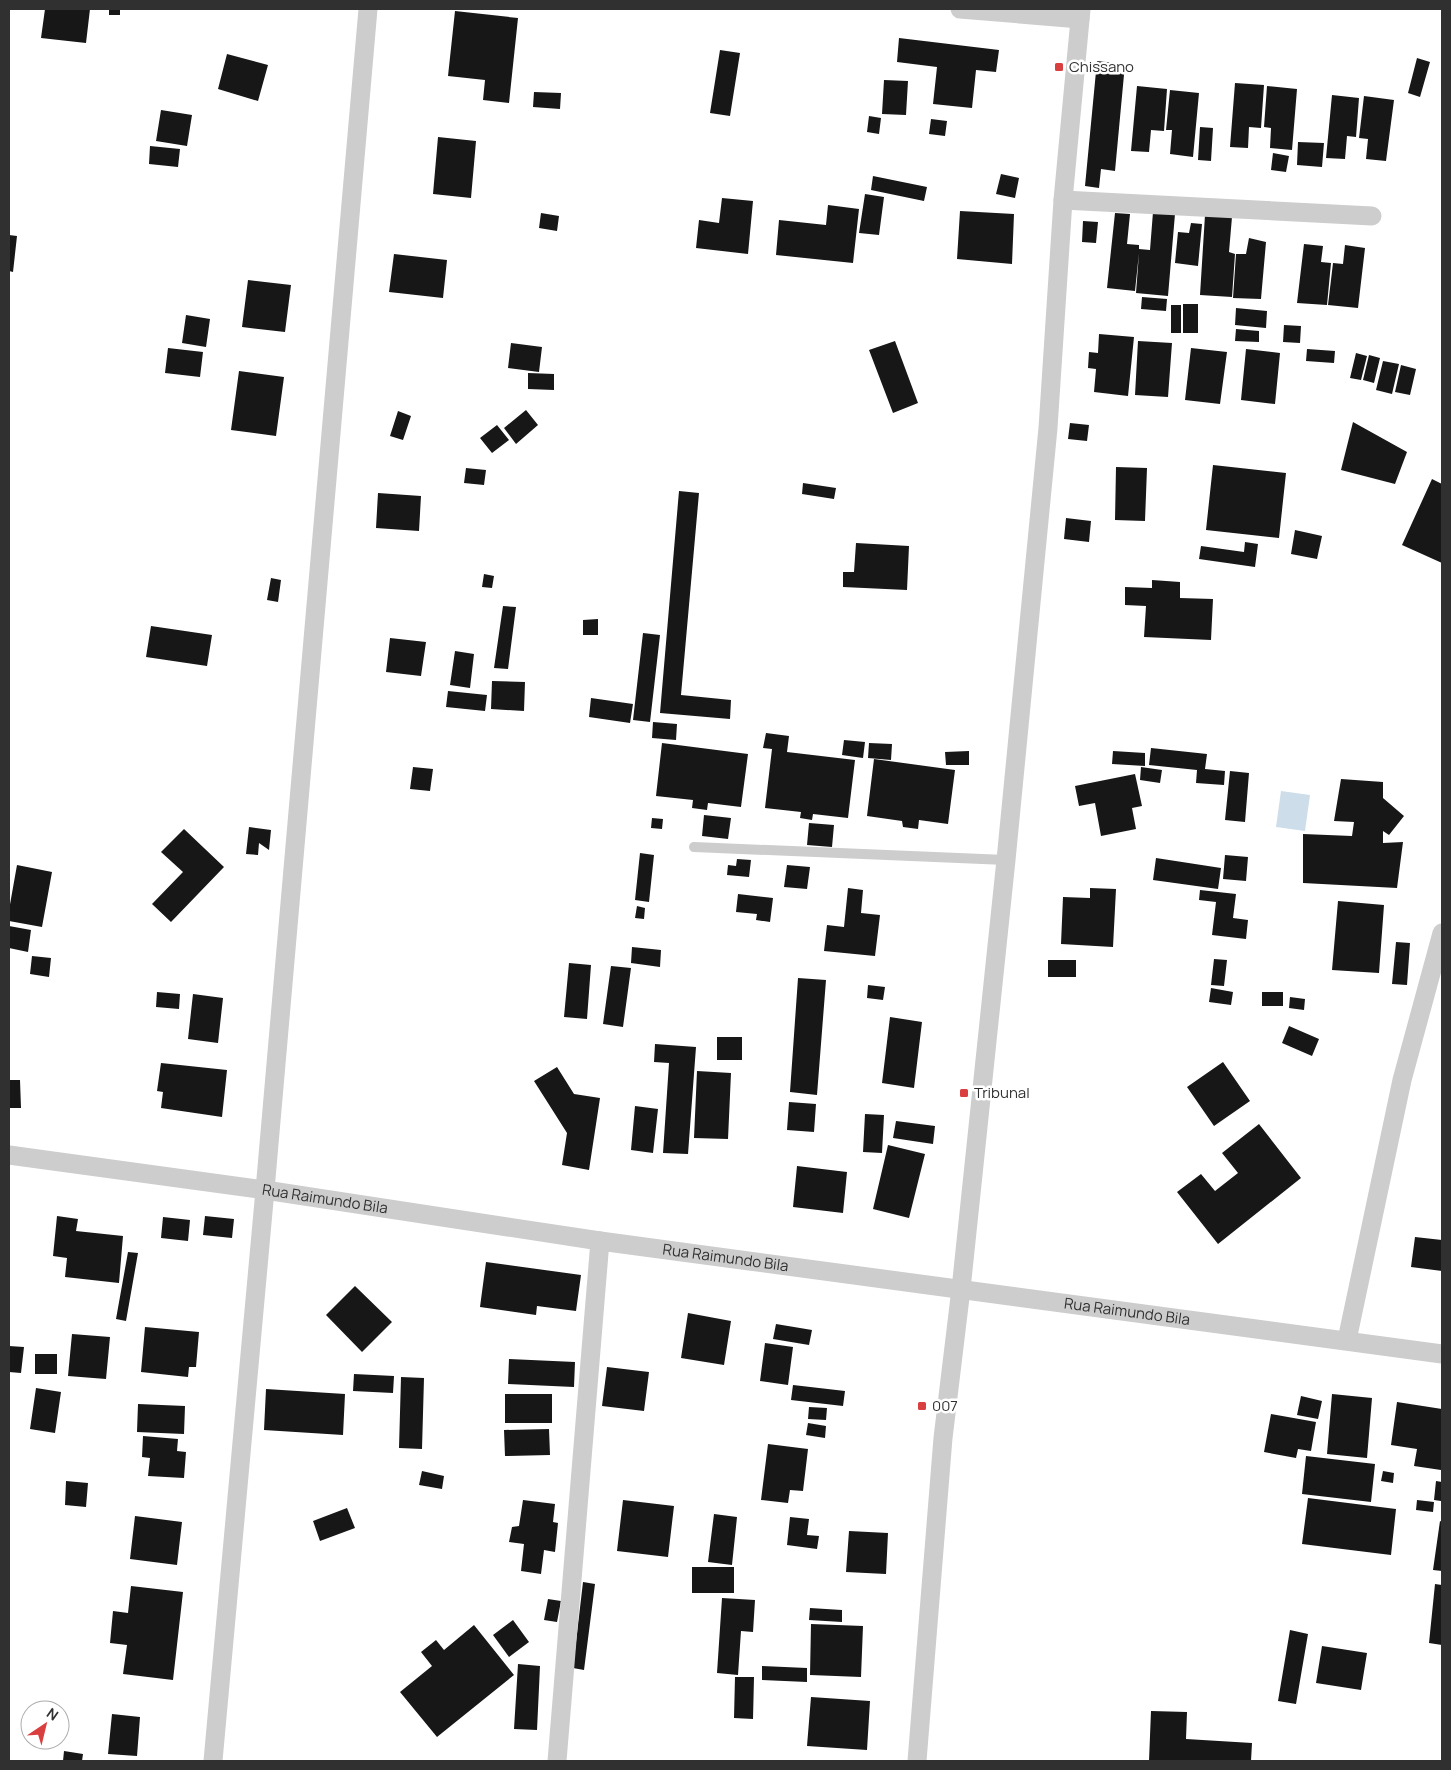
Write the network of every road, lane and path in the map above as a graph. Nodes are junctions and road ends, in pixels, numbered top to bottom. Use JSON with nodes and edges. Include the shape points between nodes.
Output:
{"nodes":[{"id":1,"x":368,"y":9,"type":"edge"},
{"id":2,"x":960,"y":9,"type":"edge"},
{"id":3,"x":1081,"y":14,"type":"edge"},
{"id":4,"x":1063,"y":200,"type":"junction"},
{"id":5,"x":1372,"y":216,"type":"dead end"},
{"id":6,"x":694,"y":847,"type":"dead end"},
{"id":7,"x":1006,"y":860,"type":"junction"},
{"id":8,"x":1442,"y":933,"type":"edge"},
{"id":9,"x":9,"y":1155,"type":"edge"},
{"id":10,"x":265,"y":1190,"type":"junction"},
{"id":11,"x":600,"y":1241,"type":"junction"},
{"id":12,"x":961,"y":1290,"type":"junction"},
{"id":13,"x":1347,"y":1340,"type":"junction"},
{"id":14,"x":1442,"y":1354,"type":"edge"},
{"id":15,"x":213,"y":1761,"type":"edge"},
{"id":16,"x":557,"y":1761,"type":"edge"},
{"id":17,"x":917,"y":1761,"type":"edge"}],
"edges":[{"from":1,"to":10,"type":"street"},
{"from":2,"to":3,"type":"street"},
{"from":3,"to":4,"type":"street"},
{"from":4,"to":5,"type":"street"},
{"from":4,"to":7,"type":"street","via":[[1048,428]]},
{"from":6,"to":7,"type":"lane"},
{"from":7,"to":12,"type":"street"},
{"from":8,"to":13,"type":"street","via":[[1402,1080]]},
{"from":9,"to":10,"type":"street","name":"Rua Raimundo Bila"},
{"from":10,"to":11,"type":"street","name":"Rua Raimundo Bila"},
{"from":10,"to":15,"type":"street"},
{"from":11,"to":12,"type":"street","name":"Rua Raimundo Bila"},
{"from":11,"to":16,"type":"street"},
{"from":12,"to":13,"type":"street","name":"Rua Raimundo Bila"},
{"from":12,"to":17,"type":"street","via":[[943,1438]]},
{"from":13,"to":14,"type":"street","name":"Rua Raimundo Bila"}]}
